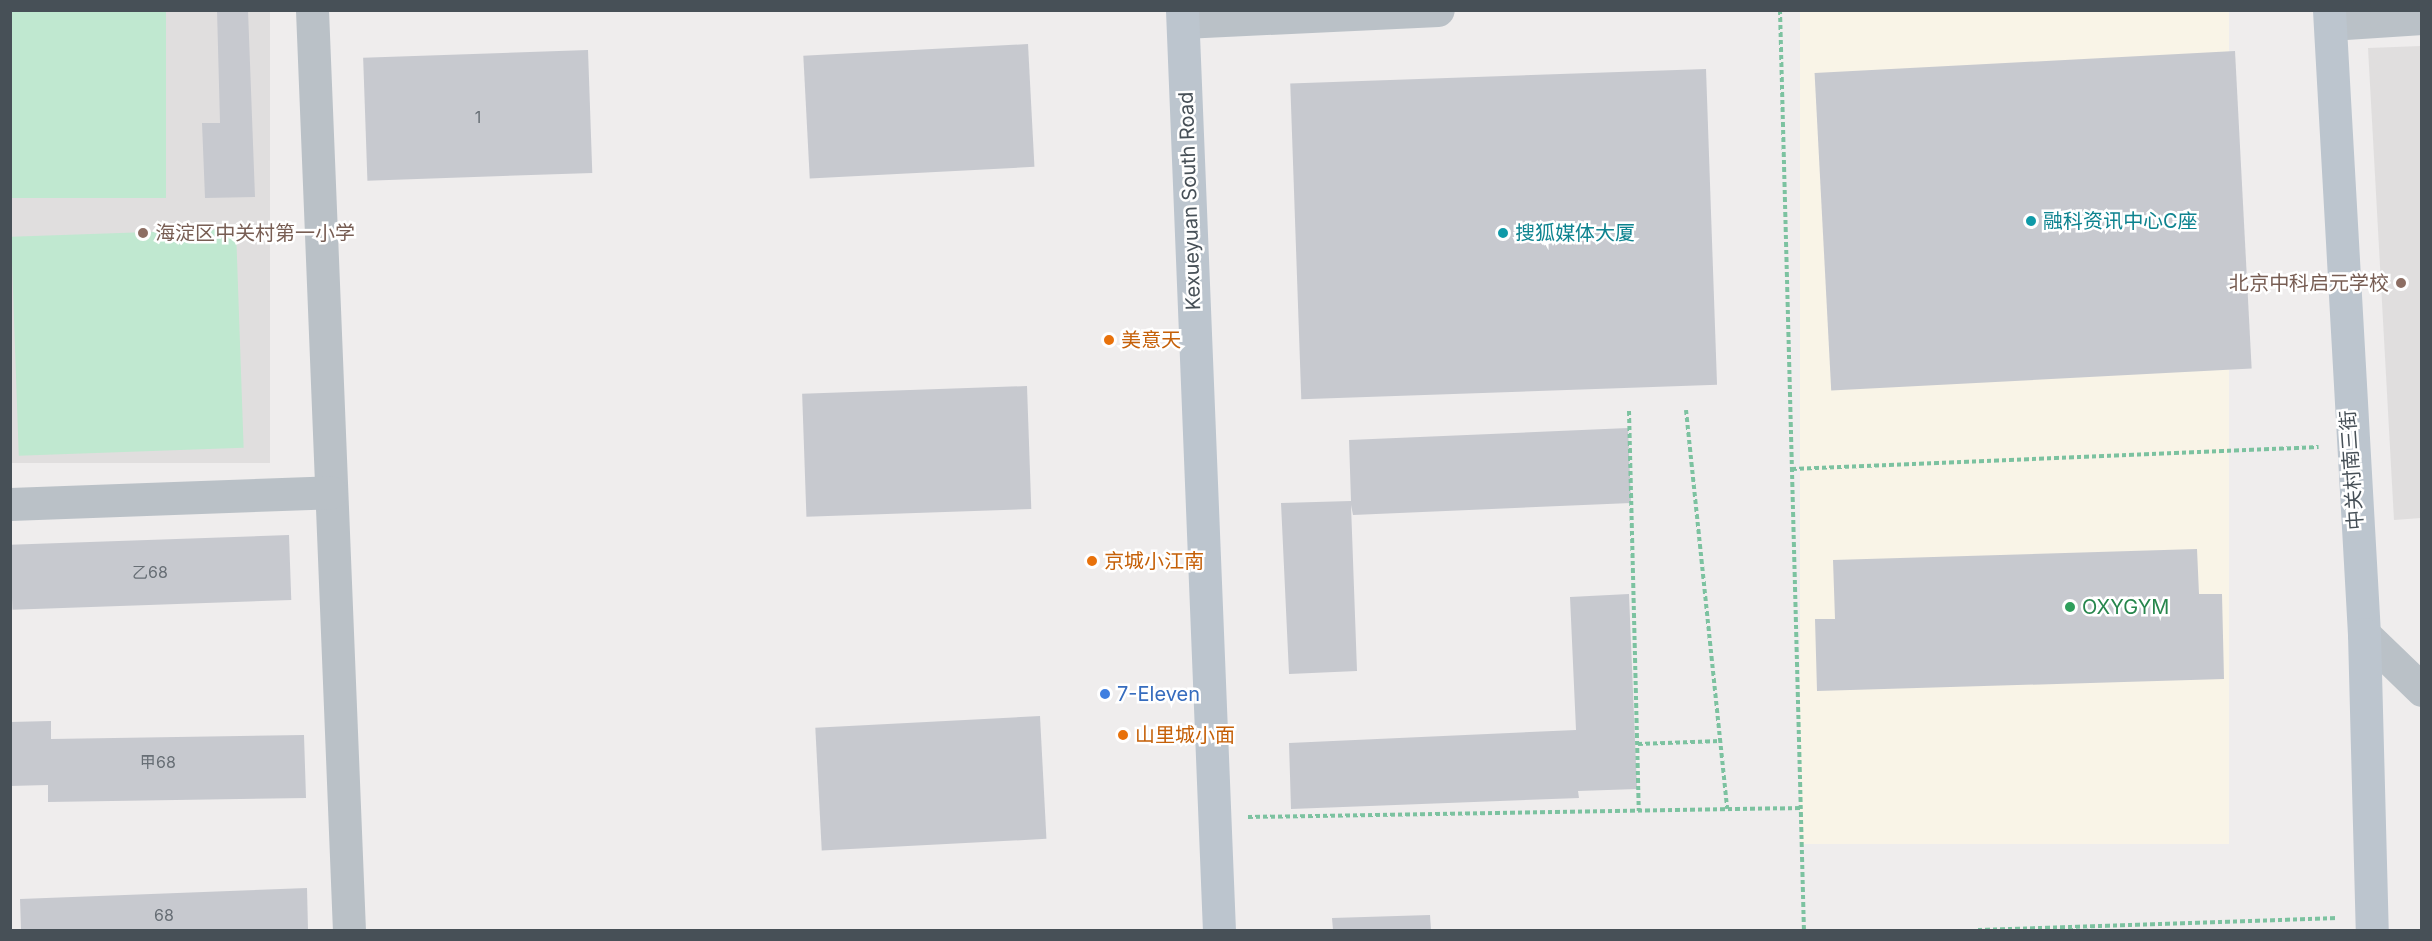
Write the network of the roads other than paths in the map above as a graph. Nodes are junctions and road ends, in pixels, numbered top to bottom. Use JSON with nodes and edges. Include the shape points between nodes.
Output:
{"nodes":[{"id":1,"x":312,"y":10,"type":"edge"},
{"id":2,"x":1438,"y":10,"type":"edge"},
{"id":3,"x":1344,"y":12,"type":"edge"},
{"id":4,"x":1182,"y":16,"type":"edge"},
{"id":5,"x":2329,"y":17,"type":"edge"},
{"id":6,"x":2421,"y":18,"type":"edge"},
{"id":7,"x":331,"y":492,"type":"junction"},
{"id":8,"x":10,"y":504,"type":"edge"},
{"id":9,"x":2364,"y":634,"type":"junction"},
{"id":10,"x":2421,"y":690,"type":"edge"},
{"id":11,"x":2371,"y":924,"type":"edge"},
{"id":12,"x":349,"y":930,"type":"edge"},
{"id":13,"x":1219,"y":930,"type":"edge"}],
"edges":[{"from":1,"to":7,"type":"street"},
{"from":2,"to":3,"type":"street"},
{"from":3,"to":4,"type":"street"},
{"from":4,"to":13,"type":"street","name":"Kexueyuan South Road"},
{"from":5,"to":6,"type":"street"},
{"from":5,"to":9,"type":"street","name":"中关村南三街","via":[[2349,446]]},
{"from":7,"to":8,"type":"street"},
{"from":7,"to":12,"type":"street"},
{"from":9,"to":10,"type":"street"},
{"from":9,"to":11,"type":"street","name":"中关村南三街"}]}
